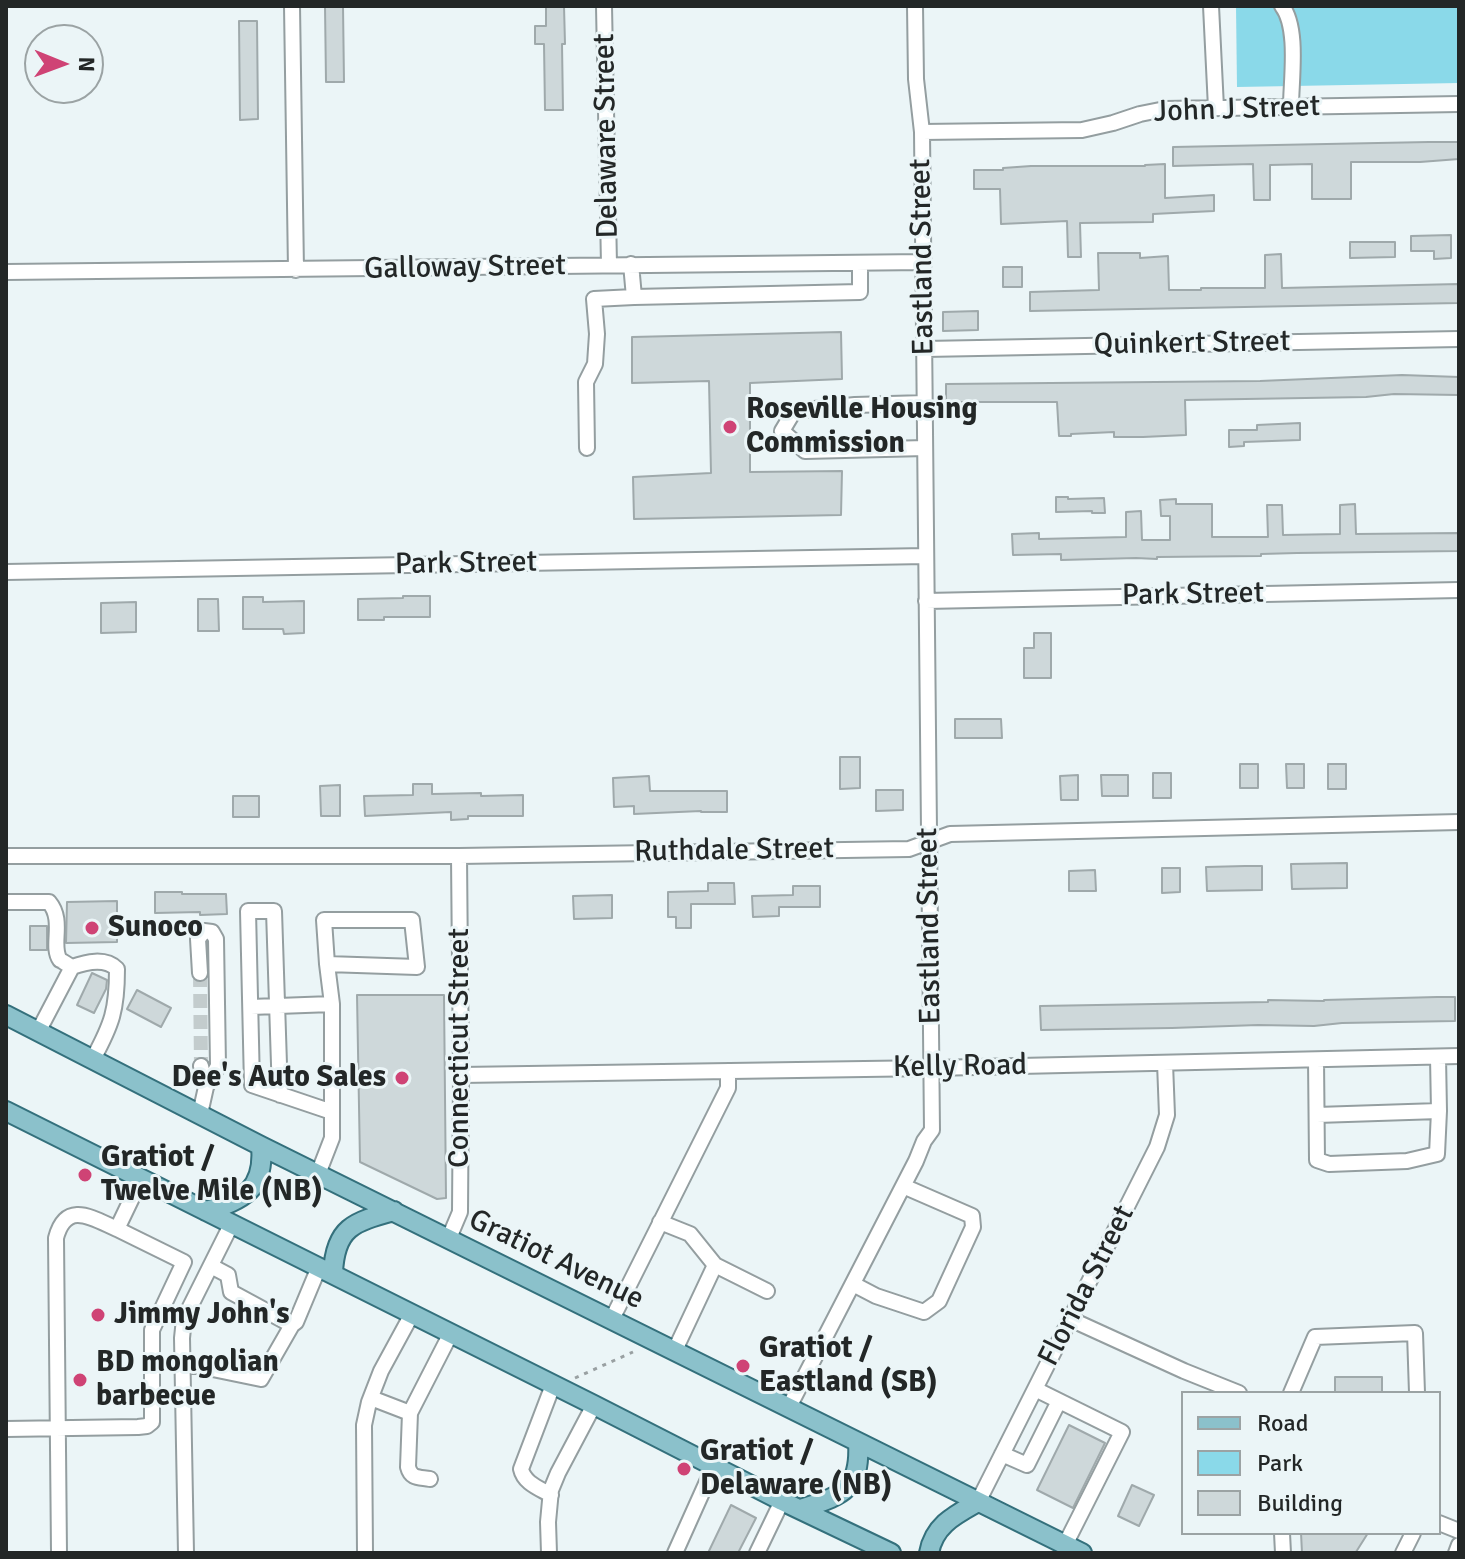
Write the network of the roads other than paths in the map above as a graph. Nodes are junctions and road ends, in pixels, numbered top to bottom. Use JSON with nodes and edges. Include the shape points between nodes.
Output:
{"nodes":[{"id":1,"x":292,"y":6,"type":"edge"},
{"id":2,"x":604,"y":6,"type":"edge"},
{"id":3,"x":915,"y":6,"type":"edge"},
{"id":4,"x":1211,"y":6,"type":"edge"},
{"id":5,"x":1282,"y":6,"type":"edge"},
{"id":6,"x":1459,"y":104,"type":"edge"},
{"id":7,"x":1291,"y":107,"type":"junction"},
{"id":8,"x":1216,"y":108,"type":"junction"},
{"id":9,"x":922,"y":132,"type":"junction"},
{"id":10,"x":924,"y":262,"type":"junction"},
{"id":11,"x":631,"y":264,"type":"junction"},
{"id":12,"x":860,"y":264,"type":"junction"},
{"id":13,"x":609,"y":265,"type":"junction"},
{"id":14,"x":296,"y":270,"type":"junction"},
{"id":15,"x":6,"y":272,"type":"edge"},
{"id":16,"x":634,"y":297,"type":"junction"},
{"id":17,"x":1459,"y":339,"type":"edge"},
{"id":18,"x":925,"y":349,"type":"junction"},
{"id":19,"x":925,"y":403,"type":"junction"},
{"id":20,"x":587,"y":448,"type":"dead end"},
{"id":21,"x":925,"y":448,"type":"junction"},
{"id":22,"x":926,"y":556,"type":"junction"},
{"id":23,"x":6,"y":572,"type":"edge"},
{"id":24,"x":1459,"y":590,"type":"edge"},
{"id":25,"x":926,"y":601,"type":"junction"},
{"id":26,"x":1459,"y":822,"type":"edge"},
{"id":27,"x":929,"y":841,"type":"junction"},
{"id":28,"x":6,"y":856,"type":"edge"},
{"id":29,"x":459,"y":856,"type":"junction"},
{"id":30,"x":6,"y":902,"type":"edge"},
{"id":31,"x":327,"y":964,"type":"junction"},
{"id":32,"x":72,"y":967,"type":"junction"},
{"id":33,"x":200,"y":973,"type":"tunnel mouth"},
{"id":34,"x":332,"y":1004,"type":"junction"},
{"id":35,"x":277,"y":1006,"type":"junction"},
{"id":36,"x":251,"y":1007,"type":"junction"},
{"id":37,"x":6,"y":1015,"type":"edge"},
{"id":38,"x":38,"y":1032,"type":"junction"},
{"id":39,"x":1459,"y":1056,"type":"edge"},
{"id":40,"x":1438,"y":1057,"type":"junction"},
{"id":41,"x":93,"y":1059,"type":"junction"},
{"id":42,"x":1316,"y":1060,"type":"junction"},
{"id":43,"x":1165,"y":1063,"type":"junction"},
{"id":44,"x":201,"y":1066,"type":"tunnel mouth"},
{"id":45,"x":932,"y":1068,"type":"junction"},
{"id":46,"x":728,"y":1071,"type":"junction"},
{"id":47,"x":461,"y":1075,"type":"junction"},
{"id":48,"x":206,"y":1087,"type":"junction"},
{"id":49,"x":280,"y":1095,"type":"junction"},
{"id":50,"x":6,"y":1111,"type":"edge"},
{"id":51,"x":1439,"y":1111,"type":"junction"},
{"id":52,"x":332,"y":1112,"type":"junction"},
{"id":53,"x":200,"y":1114,"type":"junction"},
{"id":54,"x":1317,"y":1115,"type":"junction"},
{"id":55,"x":261,"y":1146,"type":"junction"},
{"id":56,"x":318,"y":1174,"type":"junction"},
{"id":57,"x":141,"y":1179,"type":"junction"},
{"id":58,"x":903,"y":1186,"type":"junction"},
{"id":59,"x":206,"y":1211,"type":"junction"},
{"id":60,"x":394,"y":1211,"type":"junction"},
{"id":61,"x":660,"y":1222,"type":"junction"},
{"id":62,"x":231,"y":1225,"type":"junction"},
{"id":63,"x":117,"y":1229,"type":"junction"},
{"id":64,"x":449,"y":1238,"type":"junction"},
{"id":65,"x":715,"y":1265,"type":"junction"},
{"id":66,"x":211,"y":1266,"type":"junction"},
{"id":67,"x":326,"y":1270,"type":"junction"},
{"id":68,"x":853,"y":1284,"type":"junction"},
{"id":69,"x":767,"y":1291,"type":"dead end"},
{"id":70,"x":412,"y":1314,"type":"junction"},
{"id":71,"x":612,"y":1319,"type":"junction"},
{"id":72,"x":1070,"y":1319,"type":"junction"},
{"id":73,"x":292,"y":1325,"type":"junction"},
{"id":74,"x":451,"y":1333,"type":"junction"},
{"id":75,"x":675,"y":1350,"type":"junction"},
{"id":76,"x":183,"y":1366,"type":"junction"},
{"id":77,"x":553,"y":1385,"type":"junction"},
{"id":78,"x":1035,"y":1389,"type":"junction"},
{"id":79,"x":1230,"y":1391,"type":"edge"},
{"id":80,"x":1292,"y":1391,"type":"edge"},
{"id":81,"x":1417,"y":1391,"type":"edge"},
{"id":82,"x":371,"y":1398,"type":"junction"},
{"id":83,"x":1059,"y":1401,"type":"junction"},
{"id":84,"x":594,"y":1405,"type":"junction"},
{"id":85,"x":789,"y":1407,"type":"junction"},
{"id":86,"x":410,"y":1413,"type":"junction"},
{"id":87,"x":57,"y":1427,"type":"junction"},
{"id":88,"x":6,"y":1429,"type":"edge"},
{"id":89,"x":858,"y":1442,"type":"junction"},
{"id":90,"x":1002,"y":1454,"type":"junction"},
{"id":91,"x":714,"y":1466,"type":"junction"},
{"id":92,"x":430,"y":1479,"type":"dead end"},
{"id":93,"x":551,"y":1495,"type":"junction"},
{"id":94,"x":782,"y":1501,"type":"junction"},
{"id":95,"x":978,"y":1502,"type":"junction"},
{"id":96,"x":801,"y":1509,"type":"junction"},
{"id":97,"x":1412,"y":1535,"type":"edge"},
{"id":98,"x":1459,"y":1545,"type":"edge"},
{"id":99,"x":1073,"y":1549,"type":"edge"},
{"id":100,"x":59,"y":1553,"type":"edge"},
{"id":101,"x":186,"y":1553,"type":"edge"},
{"id":102,"x":365,"y":1553,"type":"edge"},
{"id":103,"x":549,"y":1553,"type":"edge"},
{"id":104,"x":675,"y":1553,"type":"edge"},
{"id":105,"x":757,"y":1553,"type":"edge"},
{"id":106,"x":891,"y":1553,"type":"edge"},
{"id":107,"x":929,"y":1553,"type":"edge"},
{"id":108,"x":1403,"y":1553,"type":"edge"},
{"id":109,"x":1456,"y":1553,"type":"edge"}],
"edges":[{"from":1,"to":14,"type":"street"},
{"from":2,"to":13,"type":"street","name":"Delaware Street"},
{"from":3,"to":9,"type":"street","name":"Eastland Street"},
{"from":4,"to":8,"type":"street"},
{"from":5,"to":7,"type":"street","via":[[1292,32]]},
{"from":6,"to":7,"type":"street","name":"John J Street"},
{"from":7,"to":8,"type":"street","name":"John J Street"},
{"from":8,"to":9,"type":"street","name":"John J Street","via":[[1152,111],[1082,130]]},
{"from":9,"to":10,"type":"street","name":"Eastland Street"},
{"from":10,"to":12,"type":"street","name":"Galloway Street"},
{"from":10,"to":18,"type":"street","name":"Eastland Street"},
{"from":11,"to":12,"type":"street","name":"Galloway Street"},
{"from":11,"to":13,"type":"street","name":"Galloway Street"},
{"from":11,"to":16,"type":"street"},
{"from":12,"to":16,"type":"street","via":[[860,292]]},
{"from":13,"to":14,"type":"street","name":"Galloway Street"},
{"from":14,"to":15,"type":"street","name":"Galloway Street"},
{"from":16,"to":20,"type":"street","via":[[594,299],[597,334],[595,364],[586,382]]},
{"from":17,"to":18,"type":"street","name":"Quinkert Street"},
{"from":18,"to":19,"type":"street","name":"Eastland Street"},
{"from":19,"to":21,"type":"street","name":"Eastland Street"},
{"from":19,"to":21,"type":"street","via":[[794,411],[782,431],[805,451]]},
{"from":21,"to":22,"type":"street","name":"Eastland Street"},
{"from":22,"to":23,"type":"street","name":"Park Street"},
{"from":22,"to":25,"type":"street","name":"Eastland Street"},
{"from":24,"to":25,"type":"street","name":"Park Street"},
{"from":25,"to":27,"type":"street","name":"Eastland Street"},
{"from":26,"to":27,"type":"street","name":"Ruthdale Street","via":[[950,834]]},
{"from":27,"to":29,"type":"street","name":"Ruthdale Street","via":[[909,849]]},
{"from":27,"to":45,"type":"street","name":"Eastland Street"},
{"from":28,"to":29,"type":"street","name":"Ruthdale Street"},
{"from":29,"to":47,"type":"street","name":"Connecticut Street"},
{"from":30,"to":32,"type":"street","via":[[49,902],[55,910],[61,960]]},
{"from":31,"to":31,"type":"street","via":[[417,967],[412,920],[324,920]]},
{"from":31,"to":34,"type":"street"},
{"from":32,"to":38,"type":"street"},
{"from":32,"to":41,"type":"street","via":[[90,961],[117,969],[117,1001]]},
{"from":33,"to":48,"type":"street","via":[[198,939],[204,931],[212,932],[218,1066]]},
{"from":34,"to":35,"type":"street"},
{"from":34,"to":52,"type":"street"},
{"from":35,"to":36,"type":"street"},
{"from":35,"to":36,"type":"street","via":[[274,911],[248,911]]},
{"from":35,"to":49,"type":"street"},
{"from":36,"to":49,"type":"street","via":[[252,1085]]},
{"from":37,"to":38,"type":"main road","name":"Gratiot Avenue"},
{"from":38,"to":41,"type":"main road","name":"Gratiot Avenue"},
{"from":39,"to":40,"type":"street","name":"Kelly Road"},
{"from":40,"to":42,"type":"street","name":"Kelly Road"},
{"from":40,"to":51,"type":"street"},
{"from":41,"to":53,"type":"main road","name":"Gratiot Avenue"},
{"from":42,"to":43,"type":"street","name":"Kelly Road"},
{"from":42,"to":54,"type":"street"},
{"from":43,"to":45,"type":"street","name":"Kelly Road"},
{"from":43,"to":72,"type":"street","name":"Florida Street","via":[[1167,1115],[1160,1139]]},
{"from":44,"to":48,"type":"street"},
{"from":45,"to":46,"type":"street","name":"Kelly Road"},
{"from":45,"to":58,"type":"street","name":"Eastland Street","via":[[932,1130]]},
{"from":46,"to":47,"type":"street","name":"Kelly Road"},
{"from":46,"to":61,"type":"street","via":[[728,1088]]},
{"from":47,"to":64,"type":"street","name":"Connecticut Street","via":[[460,1212]]},
{"from":48,"to":53,"type":"street"},
{"from":49,"to":52,"type":"street"},
{"from":50,"to":57,"type":"main road"},
{"from":51,"to":54,"type":"street"},
{"from":51,"to":54,"type":"street","via":[[1437,1154],[1407,1161],[1329,1164],[1317,1160]]},
{"from":52,"to":56,"type":"street","via":[[332,1138]]},
{"from":53,"to":55,"type":"main road","name":"Gratiot Avenue"},
{"from":55,"to":56,"type":"main road","name":"Gratiot Avenue"},
{"from":55,"to":59,"type":"main road","via":[[263,1160],[255,1186],[230,1204]]},
{"from":56,"to":60,"type":"main road","name":"Gratiot Avenue"},
{"from":57,"to":59,"type":"main road"},
{"from":57,"to":63,"type":"street"},
{"from":58,"to":68,"type":"street","name":"Eastland Street"},
{"from":58,"to":68,"type":"street","via":[[972,1216],[973,1227],[939,1301],[924,1312]]},
{"from":59,"to":62,"type":"main road"},
{"from":60,"to":64,"type":"main road","name":"Gratiot Avenue"},
{"from":60,"to":67,"type":"main road","via":[[354,1225],[336,1246]]},
{"from":61,"to":65,"type":"street","via":[[690,1234]]},
{"from":61,"to":71,"type":"street"},
{"from":62,"to":66,"type":"street"},
{"from":62,"to":67,"type":"main road"},
{"from":63,"to":87,"type":"street","via":[[80,1214],[59,1228]]},
{"from":63,"to":87,"type":"street","via":[[184,1262],[152,1330],[152,1422],[138,1427]]},
{"from":64,"to":71,"type":"main road","name":"Gratiot Avenue"},
{"from":65,"to":69,"type":"street"},
{"from":65,"to":75,"type":"street"},
{"from":66,"to":73,"type":"street","via":[[228,1275],[231,1292]]},
{"from":66,"to":76,"type":"street","via":[[184,1319]]},
{"from":67,"to":70,"type":"main road"},
{"from":67,"to":73,"type":"street"},
{"from":68,"to":85,"type":"street","name":"Eastland Street"},
{"from":70,"to":74,"type":"main road"},
{"from":70,"to":82,"type":"street"},
{"from":71,"to":75,"type":"main road","name":"Gratiot Avenue"},
{"from":72,"to":78,"type":"street","name":"Florida Street"},
{"from":72,"to":79,"type":"street"},
{"from":73,"to":76,"type":"street","via":[[261,1379]]},
{"from":74,"to":77,"type":"main road"},
{"from":74,"to":86,"type":"street"},
{"from":75,"to":85,"type":"main road","name":"Gratiot Avenue"},
{"from":76,"to":101,"type":"street"},
{"from":77,"to":84,"type":"main road"},
{"from":77,"to":93,"type":"street","via":[[521,1469],[527,1481]]},
{"from":78,"to":83,"type":"street"},
{"from":78,"to":90,"type":"street","name":"Florida Street"},
{"from":80,"to":81,"type":"street","via":[[1315,1337],[1415,1333]]},
{"from":82,"to":86,"type":"street"},
{"from":82,"to":102,"type":"street","via":[[364,1425]]},
{"from":83,"to":90,"type":"street","via":[[1027,1465]]},
{"from":83,"to":99,"type":"street","via":[[1122,1432]]},
{"from":84,"to":91,"type":"main road"},
{"from":84,"to":93,"type":"street"},
{"from":85,"to":89,"type":"main road","name":"Gratiot Avenue"},
{"from":86,"to":92,"type":"street","via":[[410,1474]]},
{"from":87,"to":88,"type":"street"},
{"from":87,"to":100,"type":"street"},
{"from":89,"to":95,"type":"main road","name":"Gratiot Avenue"},
{"from":89,"to":96,"type":"main road","via":[[853,1481],[831,1499]]},
{"from":90,"to":95,"type":"street","name":"Florida Street"},
{"from":91,"to":94,"type":"main road"},
{"from":91,"to":104,"type":"street"},
{"from":93,"to":103,"type":"street"},
{"from":94,"to":96,"type":"main road"},
{"from":94,"to":105,"type":"street"},
{"from":95,"to":99,"type":"main road","name":"Gratiot Avenue"},
{"from":95,"to":107,"type":"main road","via":[[945,1522]]},
{"from":96,"to":106,"type":"main road"},
{"from":97,"to":108,"type":"street"},
{"from":98,"to":109,"type":"street"}]}
